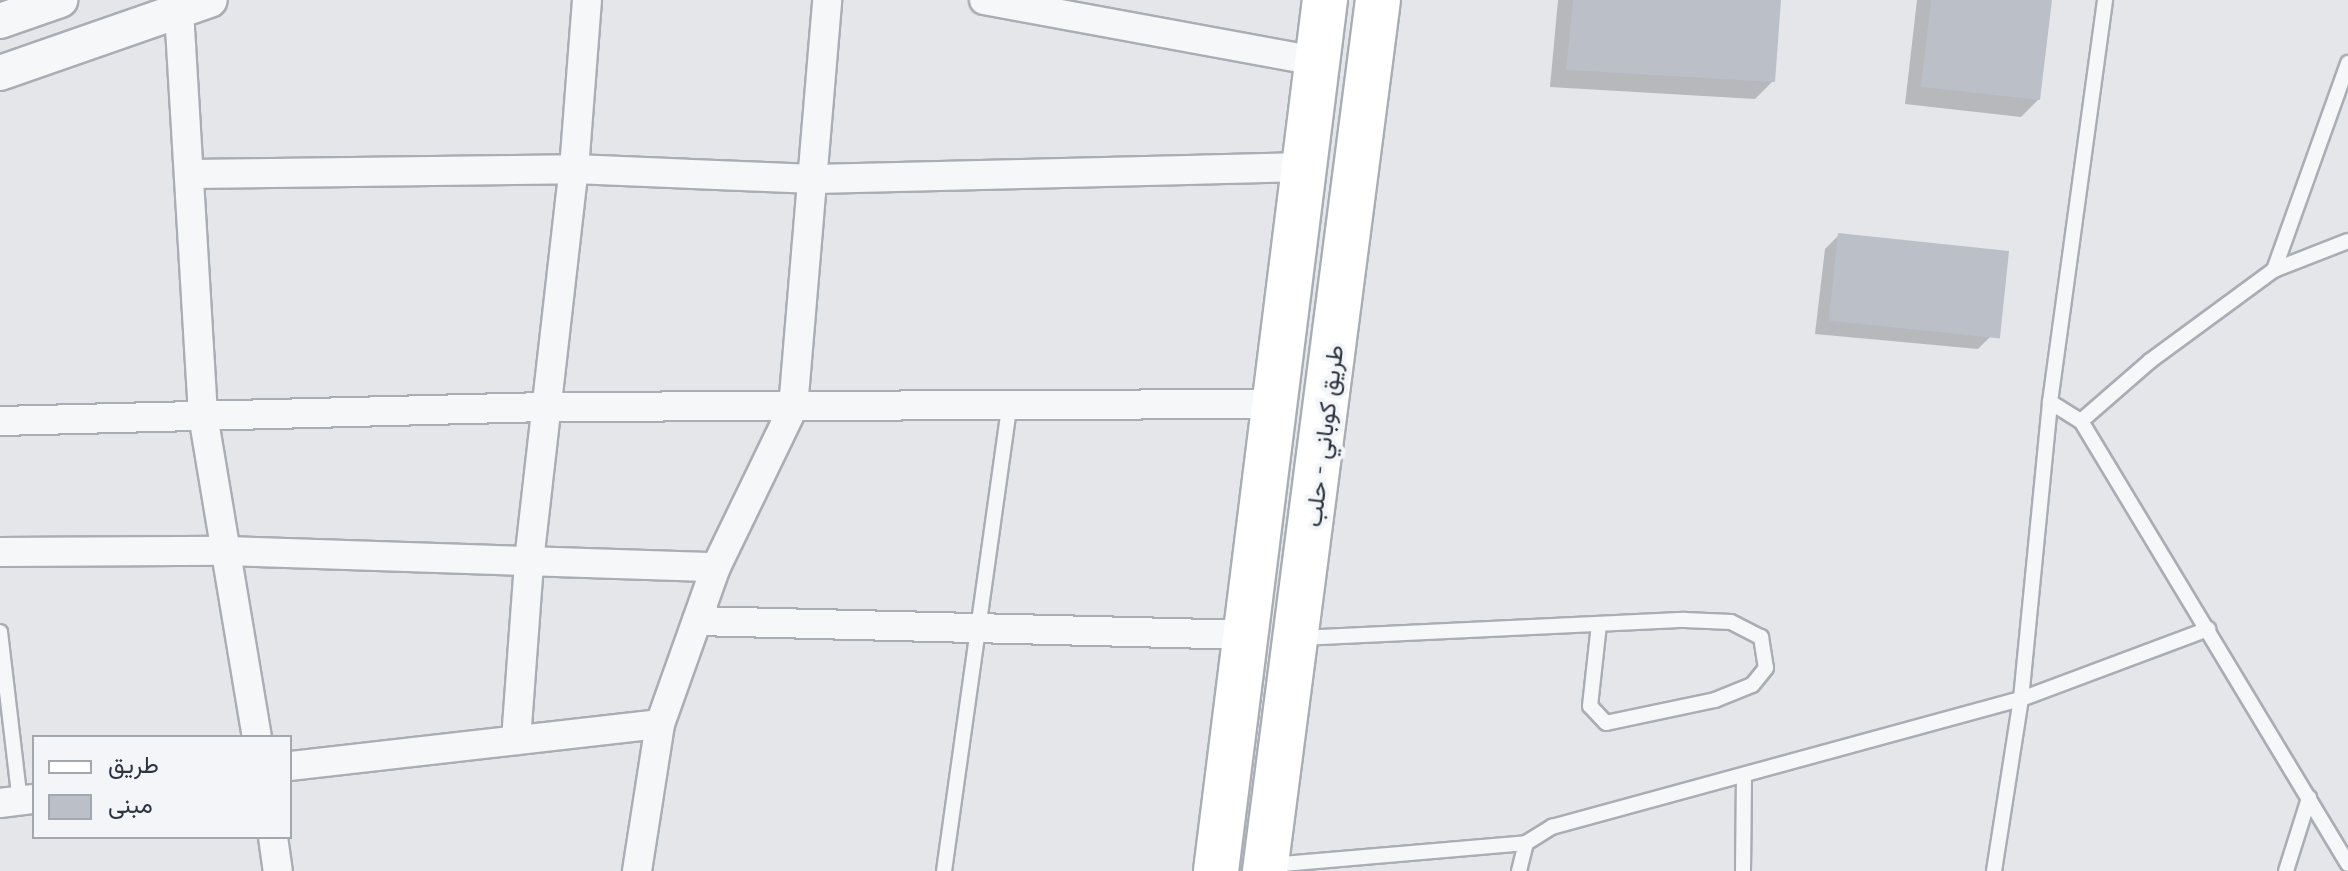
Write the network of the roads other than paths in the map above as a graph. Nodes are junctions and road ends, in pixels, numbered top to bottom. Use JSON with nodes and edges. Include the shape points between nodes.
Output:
{"nodes":[{"id":1,"x":60,"y":0,"type":"edge"},
{"id":2,"x":587,"y":0,"type":"edge"},
{"id":3,"x":827,"y":0,"type":"edge"},
{"id":4,"x":984,"y":0,"type":"edge"},
{"id":5,"x":1325,"y":0,"type":"edge"},
{"id":6,"x":1378,"y":0,"type":"edge"},
{"id":7,"x":2105,"y":0,"type":"edge"},
{"id":8,"x":194,"y":5,"type":"edge"},
{"id":9,"x":0,"y":21,"type":"edge"},
{"id":10,"x":1318,"y":61,"type":"junction"},
{"id":11,"x":2348,"y":63,"type":"edge"},
{"id":12,"x":0,"y":73,"type":"edge"},
{"id":13,"x":1305,"y":167,"type":"junction"},
{"id":14,"x":574,"y":169,"type":"junction"},
{"id":15,"x":191,"y":174,"type":"junction"},
{"id":16,"x":815,"y":179,"type":"junction"},
{"id":17,"x":2348,"y":241,"type":"edge"},
{"id":18,"x":2274,"y":270,"type":"junction"},
{"id":19,"x":2050,"y":402,"type":"junction"},
{"id":20,"x":1277,"y":404,"type":"junction"},
{"id":21,"x":546,"y":407,"type":"junction"},
{"id":22,"x":793,"y":408,"type":"junction"},
{"id":23,"x":1009,"y":408,"type":"junction"},
{"id":24,"x":203,"y":415,"type":"junction"},
{"id":25,"x":0,"y":421,"type":"edge"},
{"id":26,"x":2081,"y":421,"type":"junction"},
{"id":27,"x":226,"y":551,"type":"junction"},
{"id":28,"x":0,"y":552,"type":"edge"},
{"id":29,"x":529,"y":561,"type":"junction"},
{"id":30,"x":716,"y":567,"type":"junction"},
{"id":31,"x":1258,"y":569,"type":"junction"},
{"id":32,"x":1305,"y":574,"type":"junction"},
{"id":33,"x":697,"y":621,"type":"junction"},
{"id":34,"x":976,"y":624,"type":"junction"},
{"id":35,"x":1599,"y":624,"type":"junction"},
{"id":36,"x":2208,"y":629,"type":"junction"},
{"id":37,"x":0,"y":632,"type":"edge"},
{"id":38,"x":1249,"y":635,"type":"junction"},
{"id":39,"x":1296,"y":638,"type":"junction"},
{"id":40,"x":2021,"y":699,"type":"junction"},
{"id":41,"x":660,"y":724,"type":"junction"},
{"id":42,"x":257,"y":735,"type":"edge"},
{"id":43,"x":516,"y":740,"type":"junction"},
{"id":44,"x":292,"y":766,"type":"edge"},
{"id":45,"x":1744,"y":775,"type":"junction"},
{"id":46,"x":2309,"y":798,"type":"junction"},
{"id":47,"x":18,"y":801,"type":"edge"},
{"id":48,"x":273,"y":839,"type":"edge"},
{"id":49,"x":1526,"y":843,"type":"junction"},
{"id":50,"x":2348,"y":864,"type":"edge"},
{"id":51,"x":1265,"y":868,"type":"edge"},
{"id":52,"x":278,"y":871,"type":"edge"},
{"id":53,"x":637,"y":871,"type":"edge"},
{"id":54,"x":944,"y":871,"type":"edge"},
{"id":55,"x":1216,"y":871,"type":"edge"},
{"id":56,"x":1519,"y":871,"type":"edge"},
{"id":57,"x":1743,"y":871,"type":"edge"},
{"id":58,"x":1994,"y":871,"type":"edge"},
{"id":59,"x":2286,"y":871,"type":"edge"}],
"edges":[{"from":1,"to":9,"type":"street"},
{"from":2,"to":14,"type":"street"},
{"from":3,"to":16,"type":"street"},
{"from":4,"to":10,"type":"street"},
{"from":5,"to":10,"type":"main road","name":"طريق كوباني - حلب"},
{"from":6,"to":32,"type":"main road","name":"طريق كوباني - حلب"},
{"from":7,"to":19,"type":"lane"},
{"from":8,"to":12,"type":"street"},
{"from":8,"to":15,"type":"street"},
{"from":10,"to":13,"type":"main road","name":"طريق كوباني - حلب"},
{"from":11,"to":18,"type":"lane"},
{"from":13,"to":16,"type":"street"},
{"from":13,"to":20,"type":"main road","name":"طريق كوباني - حلب"},
{"from":14,"to":15,"type":"street"},
{"from":14,"to":16,"type":"street"},
{"from":14,"to":21,"type":"street"},
{"from":15,"to":24,"type":"street"},
{"from":16,"to":22,"type":"street"},
{"from":17,"to":18,"type":"lane"},
{"from":18,"to":26,"type":"lane","via":[[2150,361]]},
{"from":19,"to":26,"type":"lane"},
{"from":19,"to":40,"type":"lane"},
{"from":20,"to":23,"type":"street"},
{"from":20,"to":31,"type":"main road","name":"طريق كوباني - حلب"},
{"from":21,"to":22,"type":"street"},
{"from":21,"to":24,"type":"street"},
{"from":21,"to":29,"type":"street"},
{"from":22,"to":23,"type":"street"},
{"from":22,"to":30,"type":"street"},
{"from":23,"to":34,"type":"lane"},
{"from":24,"to":25,"type":"street"},
{"from":24,"to":27,"type":"street"},
{"from":26,"to":36,"type":"lane"},
{"from":27,"to":28,"type":"street"},
{"from":27,"to":29,"type":"street"},
{"from":27,"to":42,"type":"street"},
{"from":29,"to":30,"type":"street"},
{"from":29,"to":43,"type":"street"},
{"from":30,"to":33,"type":"street"},
{"from":31,"to":32,"type":"main road"},
{"from":31,"to":38,"type":"main road","name":"طريق كوباني - حلب"},
{"from":32,"to":39,"type":"main road","name":"طريق كوباني - حلب"},
{"from":33,"to":34,"type":"street"},
{"from":33,"to":41,"type":"street"},
{"from":34,"to":38,"type":"street"},
{"from":34,"to":54,"type":"lane"},
{"from":35,"to":35,"type":"lane","via":[[1731,622],[1761,637],[1766,668],[1752,685],[1715,700],[1606,723],[1590,706]]},
{"from":35,"to":39,"type":"lane"},
{"from":36,"to":40,"type":"lane"},
{"from":36,"to":46,"type":"lane"},
{"from":37,"to":47,"type":"lane"},
{"from":38,"to":55,"type":"main road","name":"طريق كوباني - حلب"},
{"from":39,"to":51,"type":"main road","name":"طريق كوباني - حلب"},
{"from":40,"to":45,"type":"lane"},
{"from":40,"to":58,"type":"lane"},
{"from":41,"to":43,"type":"street"},
{"from":41,"to":53,"type":"street"},
{"from":43,"to":44,"type":"street"},
{"from":45,"to":49,"type":"lane","via":[[1552,827]]},
{"from":45,"to":57,"type":"lane"},
{"from":46,"to":50,"type":"lane"},
{"from":46,"to":59,"type":"lane"},
{"from":48,"to":52,"type":"street"},
{"from":49,"to":51,"type":"lane"},
{"from":49,"to":56,"type":"lane"}]}
